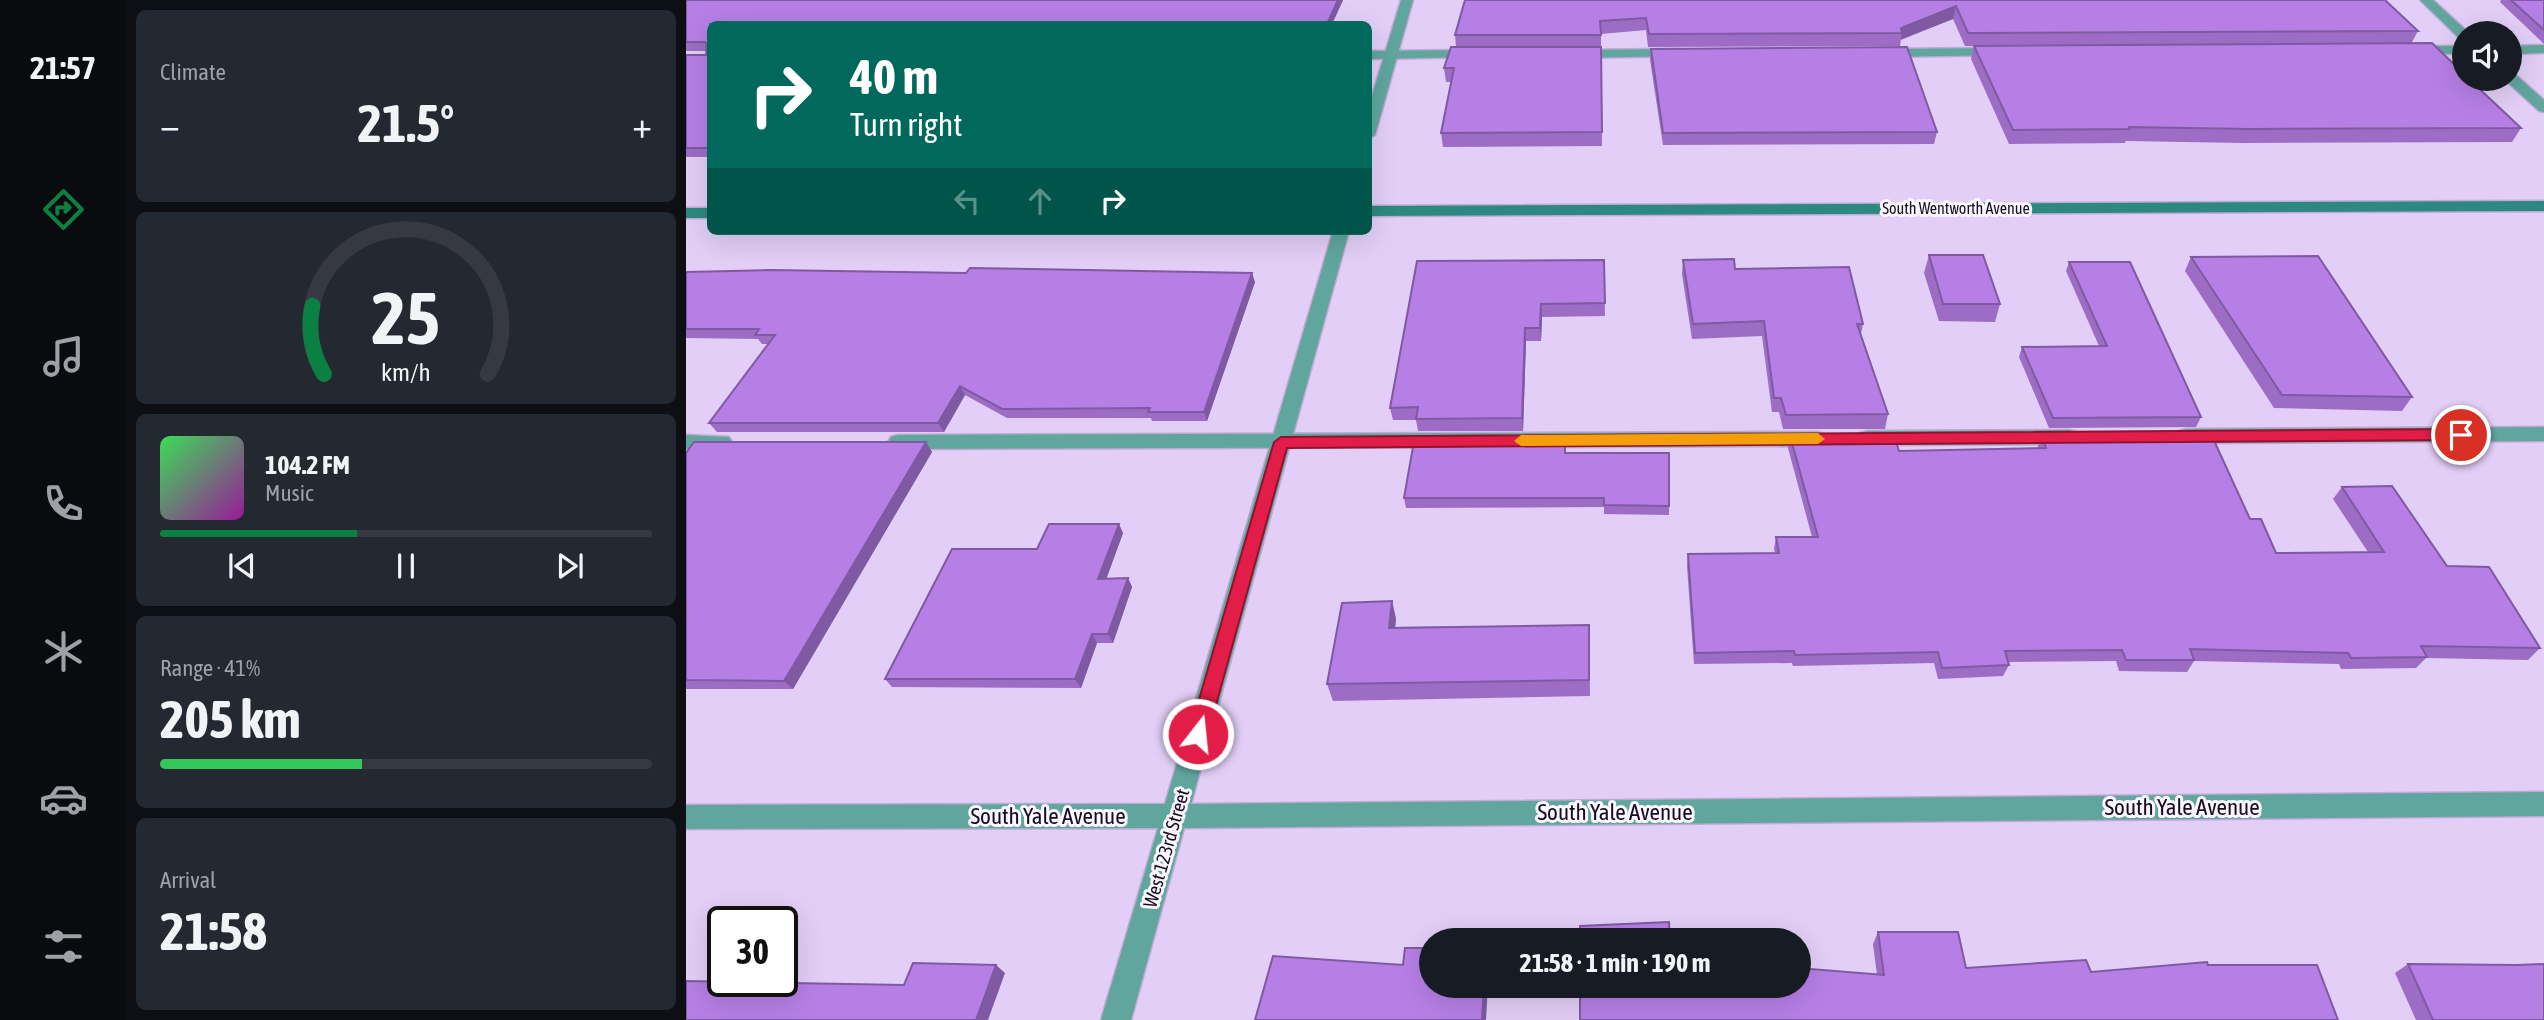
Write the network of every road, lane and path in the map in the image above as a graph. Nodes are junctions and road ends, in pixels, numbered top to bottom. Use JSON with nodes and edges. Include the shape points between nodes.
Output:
{"nodes":[{"id":1,"x":1407,"y":0,"type":"edge"},
{"id":2,"x":2426,"y":0,"type":"edge"},
{"id":3,"x":2452,"y":24,"type":"edge"},
{"id":4,"x":2399,"y":50,"type":"edge"},
{"id":5,"x":2452,"y":50,"type":"edge"},
{"id":6,"x":2522,"y":50,"type":"edge"},
{"id":7,"x":2544,"y":50,"type":"edge"},
{"id":8,"x":2009,"y":52,"type":"edge"},
{"id":9,"x":1689,"y":53,"type":"edge"},
{"id":10,"x":1870,"y":53,"type":"edge"},
{"id":11,"x":1494,"y":54,"type":"edge"},
{"id":12,"x":1564,"y":54,"type":"edge"},
{"id":13,"x":1372,"y":55,"type":"edge"},
{"id":14,"x":1391,"y":55,"type":"junction"},
{"id":15,"x":2522,"y":88,"type":"edge"},
{"id":16,"x":2544,"y":108,"type":"edge"},
{"id":17,"x":1372,"y":121,"type":"edge"},
{"id":18,"x":2544,"y":206,"type":"edge"},
{"id":19,"x":1372,"y":211,"type":"edge"},
{"id":20,"x":686,"y":213,"type":"edge"},
{"id":21,"x":707,"y":213,"type":"edge"},
{"id":22,"x":1340,"y":235,"type":"edge"},
{"id":23,"x":2544,"y":434,"type":"edge"},
{"id":24,"x":2169,"y":436,"type":"edge"},
{"id":25,"x":2085,"y":437,"type":"edge"},
{"id":26,"x":686,"y":442,"type":"edge"},
{"id":27,"x":741,"y":442,"type":"edge"},
{"id":28,"x":878,"y":442,"type":"edge"},
{"id":29,"x":1281,"y":442,"type":"junction"},
{"id":30,"x":2544,"y":804,"type":"edge"},
{"id":31,"x":1175,"y":816,"type":"junction"},
{"id":32,"x":686,"y":817,"type":"edge"},
{"id":33,"x":1116,"y":1020,"type":"edge"}],
"edges":[{"from":1,"to":14,"type":"street"},
{"from":2,"to":3,"type":"street"},
{"from":4,"to":5,"type":"street"},
{"from":6,"to":7,"type":"street"},
{"from":8,"to":10,"type":"street"},
{"from":9,"to":12,"type":"street"},
{"from":11,"to":14,"type":"street"},
{"from":13,"to":14,"type":"street"},
{"from":14,"to":17,"type":"street"},
{"from":15,"to":16,"type":"street"},
{"from":18,"to":19,"type":"street","name":"South Wentworth Avenue"},
{"from":20,"to":21,"type":"street"},
{"from":22,"to":29,"type":"street","name":"West 123rd Street"},
{"from":23,"to":24,"type":"street"},
{"from":25,"to":29,"type":"street"},
{"from":26,"to":27,"type":"street"},
{"from":28,"to":29,"type":"street"},
{"from":29,"to":31,"type":"street","name":"West 123rd Street"},
{"from":30,"to":31,"type":"street","name":"South Yale Avenue"},
{"from":31,"to":32,"type":"street","name":"South Yale Avenue"},
{"from":31,"to":33,"type":"street","name":"West 123rd Street"}]}
